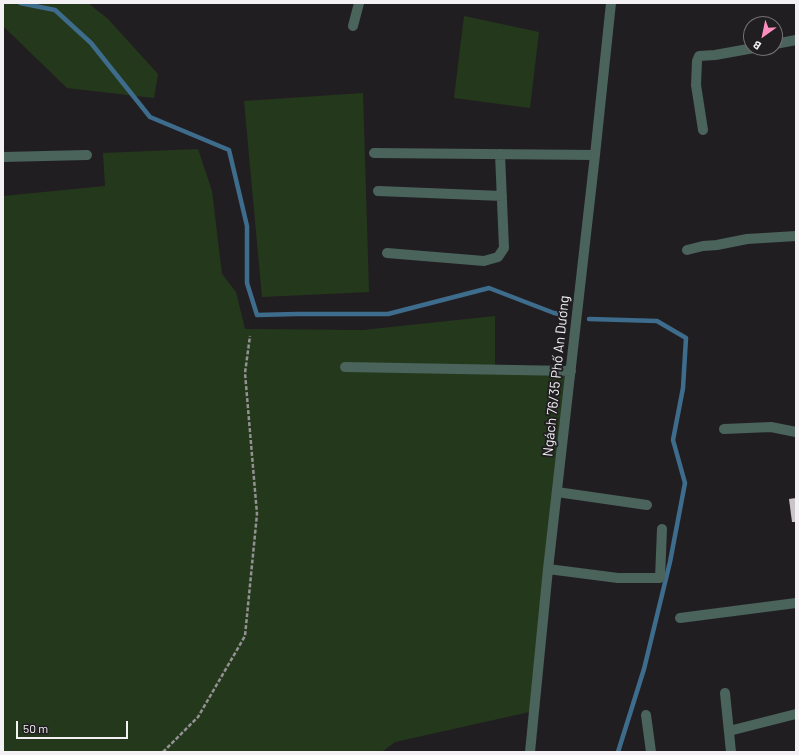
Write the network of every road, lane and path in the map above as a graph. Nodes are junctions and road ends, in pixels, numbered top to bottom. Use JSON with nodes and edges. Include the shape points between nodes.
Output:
{"nodes":[{"id":1,"x":359,"y":3,"type":"edge"},
{"id":2,"x":611,"y":3,"type":"edge"},
{"id":3,"x":353,"y":26,"type":"dead end"},
{"id":4,"x":796,"y":40,"type":"edge"},
{"id":5,"x":783,"y":42,"type":"edge"},
{"id":6,"x":743,"y":50,"type":"edge"},
{"id":7,"x":703,"y":130,"type":"dead end"},
{"id":8,"x":374,"y":154,"type":"dead end"},
{"id":9,"x":500,"y":154,"type":"junction"},
{"id":10,"x":86,"y":155,"type":"dead end"},
{"id":11,"x":595,"y":155,"type":"junction"},
{"id":12,"x":3,"y":157,"type":"edge"},
{"id":13,"x":378,"y":191,"type":"dead end"},
{"id":14,"x":502,"y":196,"type":"junction"},
{"id":15,"x":796,"y":236,"type":"edge"},
{"id":16,"x":687,"y":250,"type":"dead end"},
{"id":17,"x":387,"y":254,"type":"dead end"},
{"id":18,"x":250,"y":336,"type":"dead end"},
{"id":19,"x":345,"y":367,"type":"dead end"},
{"id":20,"x":571,"y":371,"type":"junction"},
{"id":21,"x":724,"y":429,"type":"dead end"},
{"id":22,"x":796,"y":432,"type":"edge"},
{"id":23,"x":557,"y":492,"type":"junction"},
{"id":24,"x":647,"y":505,"type":"dead end"},
{"id":25,"x":662,"y":529,"type":"dead end"},
{"id":26,"x":548,"y":569,"type":"junction"},
{"id":27,"x":796,"y":603,"type":"edge"},
{"id":28,"x":680,"y":618,"type":"dead end"},
{"id":29,"x":725,"y":693,"type":"dead end"},
{"id":30,"x":796,"y":714,"type":"edge"},
{"id":31,"x":646,"y":715,"type":"dead end"},
{"id":32,"x":729,"y":731,"type":"junction"},
{"id":33,"x":163,"y":752,"type":"edge"},
{"id":34,"x":530,"y":752,"type":"edge"},
{"id":35,"x":651,"y":752,"type":"edge"},
{"id":36,"x":731,"y":752,"type":"edge"}],
"edges":[{"from":1,"to":3,"type":"street"},
{"from":2,"to":11,"type":"street","name":"Ngách 76/35 Phố An Dương"},
{"from":4,"to":5,"type":"street"},
{"from":6,"to":7,"type":"street","via":[[715,56],[699,56],[696,85]]},
{"from":8,"to":9,"type":"street"},
{"from":9,"to":11,"type":"street"},
{"from":9,"to":14,"type":"street"},
{"from":10,"to":12,"type":"street"},
{"from":11,"to":20,"type":"street","name":"Ngách 76/35 Phố An Dương"},
{"from":13,"to":14,"type":"street"},
{"from":14,"to":17,"type":"street","via":[[504,248],[498,257],[484,261]]},
{"from":15,"to":16,"type":"street","via":[[748,239]]},
{"from":18,"to":33,"type":"path","via":[[245,373],[257,514],[245,636],[198,717]]},
{"from":19,"to":20,"type":"street"},
{"from":20,"to":23,"type":"street","name":"Ngách 76/35 Phố An Dương"},
{"from":21,"to":22,"type":"street","via":[[771,427]]},
{"from":23,"to":24,"type":"street"},
{"from":23,"to":26,"type":"street","name":"Ngách 76/35 Phố An Dương"},
{"from":25,"to":26,"type":"street","via":[[660,578],[618,578]]},
{"from":26,"to":34,"type":"street","name":"Ngách 76/35 Phố An Dương"},
{"from":27,"to":28,"type":"street"},
{"from":29,"to":32,"type":"street"},
{"from":30,"to":32,"type":"street"},
{"from":31,"to":35,"type":"street"},
{"from":32,"to":36,"type":"street"}]}
